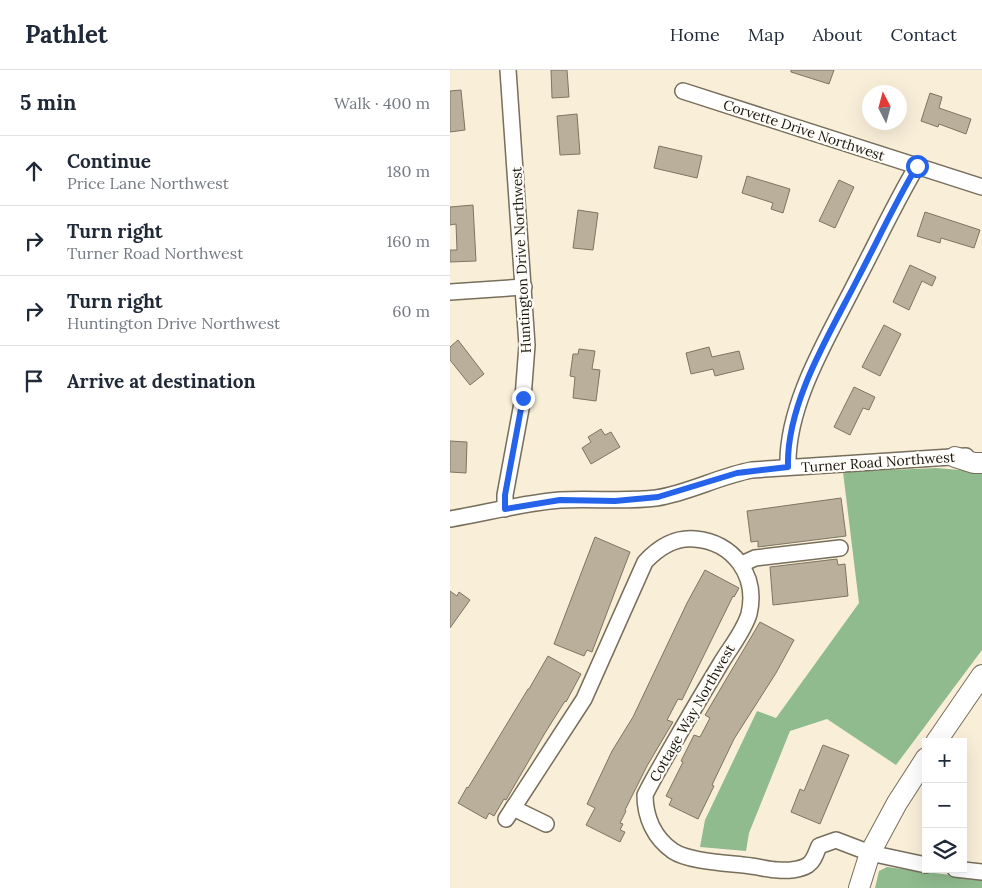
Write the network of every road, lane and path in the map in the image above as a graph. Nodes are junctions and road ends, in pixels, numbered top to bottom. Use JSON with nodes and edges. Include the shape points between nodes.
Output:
{"nodes":[{"id":1,"x":508,"y":70,"type":"edge"},
{"id":2,"x":683,"y":91,"type":"dead end"},
{"id":3,"x":917,"y":166,"type":"junction"},
{"id":4,"x":982,"y":187,"type":"edge"},
{"id":5,"x":524,"y":287,"type":"junction"},
{"id":6,"x":450,"y":292,"type":"edge"},
{"id":7,"x":982,"y":455,"type":"edge"},
{"id":8,"x":955,"y":457,"type":"junction"},
{"id":9,"x":982,"y":463,"type":"edge"},
{"id":10,"x":788,"y":467,"type":"junction"},
{"id":11,"x":505,"y":509,"type":"junction"},
{"id":12,"x":450,"y":519,"type":"edge"},
{"id":13,"x":840,"y":548,"type":"dead end"},
{"id":14,"x":742,"y":564,"type":"junction"},
{"id":15,"x":982,"y":675,"type":"edge"},
{"id":16,"x":939,"y":738,"type":"edge"},
{"id":17,"x":922,"y":764,"type":"edge"},
{"id":18,"x":546,"y":824,"type":"dead end"},
{"id":19,"x":870,"y":853,"type":"junction"},
{"id":20,"x":922,"y":864,"type":"edge"},
{"id":21,"x":967,"y":870,"type":"edge"},
{"id":22,"x":982,"y":872,"type":"edge"},
{"id":23,"x":859,"y":888,"type":"edge"}],
"edges":[{"from":1,"to":5,"type":"street","name":"Huntington Drive Northwest"},
{"from":2,"to":3,"type":"street","name":"Corvette Drive Northwest"},
{"from":3,"to":4,"type":"street","name":"Corvette Drive Northwest"},
{"from":3,"to":10,"type":"street","via":[[815,364],[796,408]]},
{"from":5,"to":6,"type":"street"},
{"from":5,"to":11,"type":"street","name":"Huntington Drive Northwest","via":[[527,345],[523,398]]},
{"from":7,"to":8,"type":"street","name":"Turner Road Northwest"},
{"from":8,"to":9,"type":"main road"},
{"from":8,"to":10,"type":"street","name":"Turner Road Northwest"},
{"from":10,"to":11,"type":"street","name":"Turner Road Northwest","via":[[737,473],[658,497],[615,501],[560,500]]},
{"from":11,"to":12,"type":"street","name":"Turner Road Northwest"},
{"from":13,"to":14,"type":"street","via":[[755,558]]},
{"from":14,"to":18,"type":"street","via":[[717,543],[687,538],[671,542],[645,562],[584,699],[510,814]]},
{"from":14,"to":19,"type":"street","name":"Cottage Way Northwest","via":[[750,588],[745,623],[650,784],[645,795],[649,822],[673,852],[689,858],[778,870],[808,865],[815,858],[819,846],[836,840]]},
{"from":15,"to":16,"type":"main road"},
{"from":17,"to":19,"type":"main road"},
{"from":19,"to":20,"type":"street"},
{"from":19,"to":23,"type":"main road"},
{"from":21,"to":22,"type":"street"}]}
